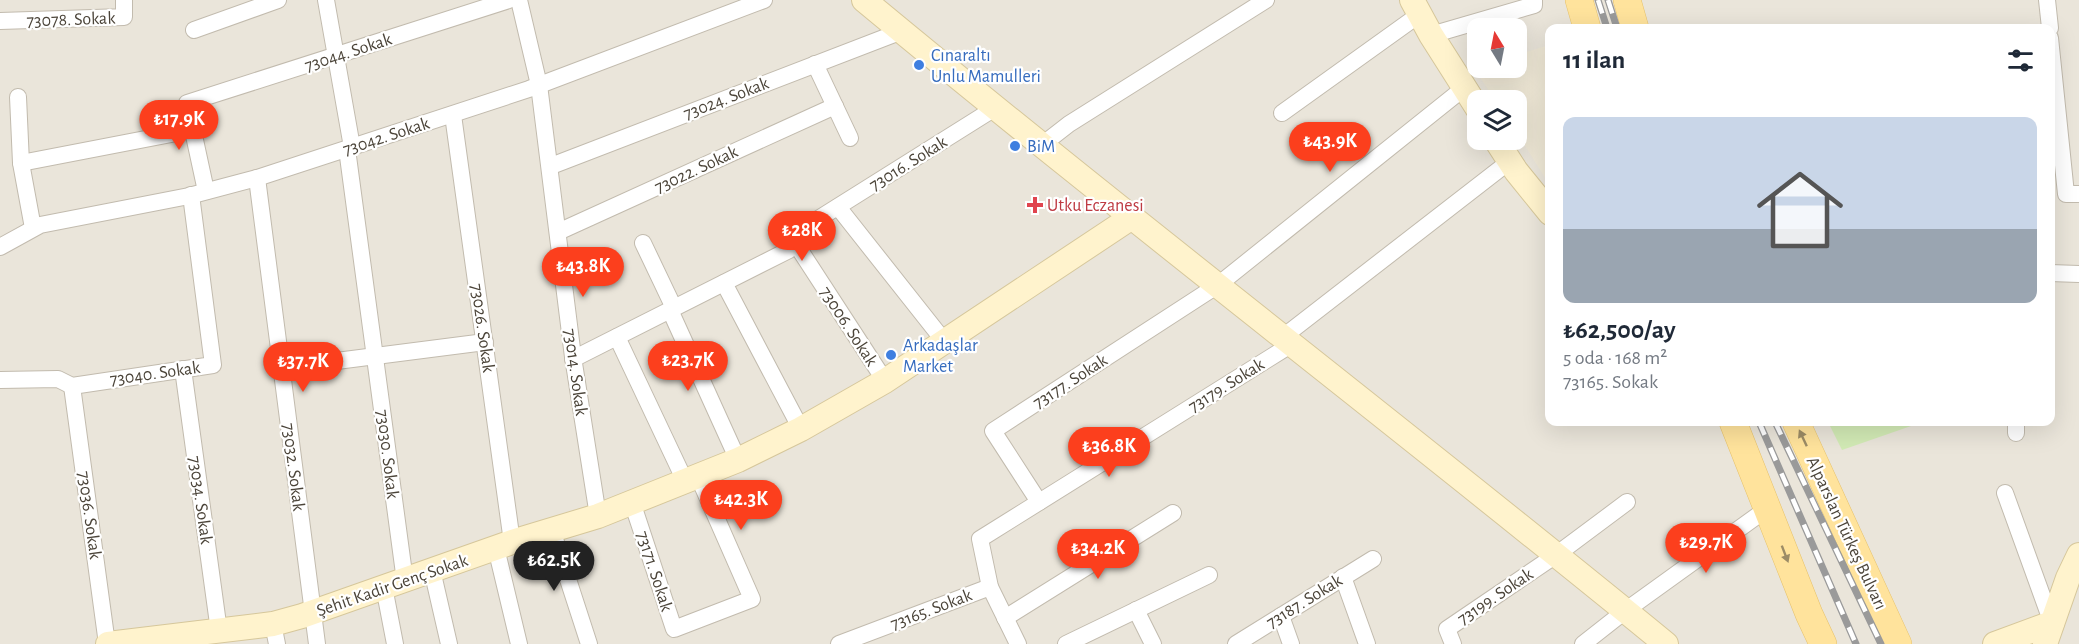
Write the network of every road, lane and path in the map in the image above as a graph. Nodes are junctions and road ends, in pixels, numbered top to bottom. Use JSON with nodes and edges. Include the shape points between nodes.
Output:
{"nodes":[{"id":1,"x":124,"y":0,"type":"edge"},
{"id":2,"x":278,"y":0,"type":"edge"},
{"id":3,"x":326,"y":0,"type":"edge"},
{"id":4,"x":509,"y":0,"type":"edge"},
{"id":5,"x":519,"y":0,"type":"edge"},
{"id":6,"x":764,"y":0,"type":"edge"},
{"id":7,"x":864,"y":0,"type":"edge"},
{"id":8,"x":1266,"y":0,"type":"edge"},
{"id":9,"x":1533,"y":0,"type":"edge"},
{"id":10,"x":1579,"y":0,"type":"edge"},
{"id":11,"x":1627,"y":0,"type":"edge"},
{"id":12,"x":2047,"y":0,"type":"edge"},
{"id":13,"x":1416,"y":7,"type":"edge"},
{"id":14,"x":0,"y":21,"type":"edge"},
{"id":15,"x":1586,"y":24,"type":"edge"},
{"id":16,"x":1634,"y":24,"type":"edge"},
{"id":17,"x":2050,"y":24,"type":"edge"},
{"id":18,"x":194,"y":30,"type":"dead end"},
{"id":19,"x":902,"y":31,"type":"junction"},
{"id":20,"x":1431,"y":35,"type":"junction"},
{"id":21,"x":337,"y":55,"type":"junction"},
{"id":22,"x":815,"y":64,"type":"junction"},
{"id":23,"x":539,"y":85,"type":"junction"},
{"id":24,"x":2055,"y":87,"type":"edge"},
{"id":25,"x":1464,"y":88,"type":"junction"},
{"id":26,"x":1467,"y":93,"type":"edge"},
{"id":27,"x":18,"y":97,"type":"dead end"},
{"id":28,"x":834,"y":106,"type":"junction"},
{"id":29,"x":995,"y":108,"type":"junction"},
{"id":30,"x":1282,"y":113,"type":"dead end"},
{"id":31,"x":453,"y":114,"type":"junction"},
{"id":32,"x":192,"y":130,"type":"junction"},
{"id":33,"x":850,"y":138,"type":"dead end"},
{"id":34,"x":1042,"y":145,"type":"junction"},
{"id":35,"x":350,"y":148,"type":"junction"},
{"id":36,"x":1503,"y":150,"type":"edge"},
{"id":37,"x":1510,"y":161,"type":"junction"},
{"id":38,"x":21,"y":163,"type":"junction"},
{"id":39,"x":551,"y":166,"type":"junction"},
{"id":40,"x":257,"y":178,"type":"junction"},
{"id":41,"x":198,"y":193,"type":"junction"},
{"id":42,"x":2079,"y":194,"type":"edge"},
{"id":43,"x":1545,"y":206,"type":"edge"},
{"id":44,"x":838,"y":207,"type":"junction"},
{"id":45,"x":1132,"y":217,"type":"junction"},
{"id":46,"x":33,"y":228,"type":"junction"},
{"id":47,"x":558,"y":232,"type":"junction"},
{"id":48,"x":794,"y":241,"type":"junction"},
{"id":49,"x":643,"y":243,"type":"dead end"},
{"id":50,"x":0,"y":247,"type":"edge"},
{"id":51,"x":2055,"y":273,"type":"edge"},
{"id":52,"x":2079,"y":274,"type":"edge"},
{"id":53,"x":724,"y":282,"type":"junction"},
{"id":54,"x":1218,"y":285,"type":"junction"},
{"id":55,"x":672,"y":309,"type":"junction"},
{"id":56,"x":617,"y":337,"type":"junction"},
{"id":57,"x":1288,"y":340,"type":"junction"},
{"id":58,"x":944,"y":341,"type":"junction"},
{"id":59,"x":485,"y":342,"type":"junction"},
{"id":60,"x":376,"y":356,"type":"junction"},
{"id":61,"x":573,"y":359,"type":"junction"},
{"id":62,"x":282,"y":368,"type":"junction"},
{"id":63,"x":183,"y":369,"type":"junction"},
{"id":64,"x":0,"y":380,"type":"edge"},
{"id":65,"x":885,"y":381,"type":"junction"},
{"id":66,"x":72,"y":386,"type":"junction"},
{"id":67,"x":1722,"y":426,"type":"edge"},
{"id":68,"x":1735,"y":426,"type":"edge"},
{"id":69,"x":1798,"y":426,"type":"edge"},
{"id":70,"x":801,"y":429,"type":"junction"},
{"id":71,"x":1746,"y":455,"type":"junction"},
{"id":72,"x":738,"y":460,"type":"junction"},
{"id":73,"x":692,"y":478,"type":"junction"},
{"id":74,"x":2005,"y":493,"type":"dead end"},
{"id":75,"x":632,"y":502,"type":"junction"},
{"id":76,"x":1040,"y":502,"type":"junction"},
{"id":77,"x":1627,"y":502,"type":"dead end"},
{"id":78,"x":1768,"y":508,"type":"junction"},
{"id":79,"x":1173,"y":513,"type":"dead end"},
{"id":80,"x":598,"y":516,"type":"junction"},
{"id":81,"x":552,"y":530,"type":"junction"},
{"id":82,"x":504,"y":545,"type":"junction"},
{"id":83,"x":1556,"y":555,"type":"junction"},
{"id":84,"x":2079,"y":555,"type":"edge"},
{"id":85,"x":1373,"y":559,"type":"dead end"},
{"id":86,"x":432,"y":570,"type":"junction"},
{"id":87,"x":1209,"y":575,"type":"dead end"},
{"id":88,"x":1343,"y":577,"type":"junction"},
{"id":89,"x":394,"y":584,"type":"junction"},
{"id":90,"x":990,"y":587,"type":"junction"},
{"id":91,"x":1136,"y":610,"type":"junction"},
{"id":92,"x":1625,"y":611,"type":"junction"},
{"id":93,"x":312,"y":612,"type":"junction"},
{"id":94,"x":1281,"y":616,"type":"junction"},
{"id":95,"x":1005,"y":618,"type":"junction"},
{"id":96,"x":219,"y":631,"type":"junction"},
{"id":97,"x":2048,"y":633,"type":"edge"},
{"id":98,"x":275,"y":634,"type":"edge"},
{"id":99,"x":1821,"y":642,"type":"edge"},
{"id":100,"x":108,"y":644,"type":"edge"},
{"id":101,"x":317,"y":644,"type":"edge"},
{"id":102,"x":395,"y":644,"type":"edge"},
{"id":103,"x":450,"y":644,"type":"edge"},
{"id":104,"x":519,"y":644,"type":"edge"},
{"id":105,"x":589,"y":644,"type":"edge"},
{"id":106,"x":839,"y":644,"type":"edge"},
{"id":107,"x":1018,"y":644,"type":"edge"},
{"id":108,"x":1066,"y":644,"type":"edge"},
{"id":109,"x":1153,"y":644,"type":"edge"},
{"id":110,"x":1236,"y":644,"type":"edge"},
{"id":111,"x":1291,"y":644,"type":"edge"},
{"id":112,"x":1366,"y":644,"type":"edge"},
{"id":113,"x":1453,"y":644,"type":"edge"},
{"id":114,"x":1583,"y":644,"type":"edge"},
{"id":115,"x":1666,"y":644,"type":"edge"},
{"id":116,"x":1898,"y":644,"type":"edge"},
{"id":117,"x":1995,"y":644,"type":"edge"}],
"edges":[{"from":1,"to":14,"type":"street","name":"73078. Sokak","via":[[124,17]]},
{"from":2,"to":18,"type":"street"},
{"from":3,"to":21,"type":"street","name":"73030. Sokak"},
{"from":4,"to":21,"type":"street","name":"73044. Sokak"},
{"from":5,"to":23,"type":"street","name":"73014. Sokak"},
{"from":6,"to":23,"type":"street","name":"73042. Sokak"},
{"from":7,"to":19,"type":"main road"},
{"from":8,"to":34,"type":"street"},
{"from":9,"to":20,"type":"street","via":[[1534,4]]},
{"from":10,"to":15,"type":"main road"},
{"from":11,"to":16,"type":"main road"},
{"from":12,"to":17,"type":"street"},
{"from":13,"to":20,"type":"main road"},
{"from":13,"to":30,"type":"street"},
{"from":19,"to":22,"type":"street","name":"73024. Sokak"},
{"from":19,"to":29,"type":"main road"},
{"from":20,"to":25,"type":"main road"},
{"from":21,"to":32,"type":"street","name":"73044. Sokak","via":[[187,103]]},
{"from":21,"to":35,"type":"street","name":"73030. Sokak"},
{"from":22,"to":28,"type":"street"},
{"from":22,"to":39,"type":"street","name":"73024. Sokak"},
{"from":23,"to":31,"type":"street","name":"73042. Sokak"},
{"from":23,"to":39,"type":"street","name":"73014. Sokak"},
{"from":24,"to":42,"type":"street","via":[[2066,194]]},
{"from":25,"to":26,"type":"main road"},
{"from":25,"to":54,"type":"street"},
{"from":27,"to":38,"type":"street"},
{"from":28,"to":33,"type":"street"},
{"from":28,"to":47,"type":"street","name":"73022. Sokak"},
{"from":29,"to":34,"type":"main road"},
{"from":29,"to":44,"type":"street","name":"73016. Sokak"},
{"from":31,"to":35,"type":"street","name":"73042. Sokak"},
{"from":31,"to":59,"type":"street","name":"73026. Sokak"},
{"from":32,"to":38,"type":"street"},
{"from":32,"to":41,"type":"street"},
{"from":34,"to":45,"type":"main road"},
{"from":35,"to":40,"type":"street","name":"73042. Sokak"},
{"from":35,"to":60,"type":"street","name":"73030. Sokak"},
{"from":36,"to":37,"type":"main road"},
{"from":37,"to":43,"type":"main road"},
{"from":37,"to":57,"type":"street","name":"73179. Sokak"},
{"from":38,"to":46,"type":"street"},
{"from":39,"to":47,"type":"street","name":"73014. Sokak"},
{"from":40,"to":41,"type":"street","name":"73042. Sokak"},
{"from":40,"to":62,"type":"street","name":"73032. Sokak"},
{"from":41,"to":46,"type":"street","name":"73042. Sokak"},
{"from":41,"to":63,"type":"street","name":"73040. Sokak","via":[[213,365]]},
{"from":44,"to":48,"type":"street","name":"73016. Sokak","via":[[799,231]]},
{"from":44,"to":58,"type":"street"},
{"from":45,"to":54,"type":"main road"},
{"from":45,"to":58,"type":"main road","name":"Şehit Kadir Genç Sokak"},
{"from":46,"to":50,"type":"street","name":"73042. Sokak"},
{"from":47,"to":61,"type":"street","name":"73014. Sokak"},
{"from":48,"to":53,"type":"street","name":"73016. Sokak","via":[[789,250]]},
{"from":48,"to":65,"type":"street","name":"73006. Sokak"},
{"from":49,"to":55,"type":"street"},
{"from":51,"to":52,"type":"street"},
{"from":53,"to":55,"type":"street","name":"73016. Sokak"},
{"from":53,"to":70,"type":"street"},
{"from":54,"to":57,"type":"main road"},
{"from":54,"to":76,"type":"street","name":"73177. Sokak","via":[[993,431]]},
{"from":55,"to":56,"type":"street","name":"73016. Sokak"},
{"from":55,"to":72,"type":"street"},
{"from":56,"to":61,"type":"street","name":"73016. Sokak"},
{"from":56,"to":73,"type":"street"},
{"from":57,"to":76,"type":"street","name":"73179. Sokak"},
{"from":57,"to":83,"type":"main road"},
{"from":58,"to":65,"type":"main road","name":"Şehit Kadir Genç Sokak"},
{"from":59,"to":60,"type":"street"},
{"from":59,"to":82,"type":"street","name":"73026. Sokak"},
{"from":60,"to":62,"type":"street"},
{"from":60,"to":89,"type":"street","name":"73030. Sokak"},
{"from":61,"to":80,"type":"street","name":"73014. Sokak"},
{"from":62,"to":93,"type":"street","name":"73032. Sokak"},
{"from":63,"to":66,"type":"street","name":"73040. Sokak"},
{"from":63,"to":96,"type":"street","name":"73034. Sokak"},
{"from":64,"to":66,"type":"street","name":"73040. Sokak","via":[[58,379]]},
{"from":65,"to":70,"type":"main road","name":"Şehit Kadir Genç Sokak"},
{"from":66,"to":100,"type":"street","name":"73036. Sokak"},
{"from":67,"to":71,"type":"main road"},
{"from":68,"to":71,"type":"main road"},
{"from":116,"to":69,"type":"main road","name":"Alparslan Türkeş Bulvarı","one_way":true},
{"from":70,"to":72,"type":"main road","name":"Şehit Kadir Genç Sokak"},
{"from":71,"to":78,"type":"main road"},
{"from":72,"to":73,"type":"main road","name":"Şehit Kadir Genç Sokak"},
{"from":73,"to":75,"type":"main road","name":"Şehit Kadir Genç Sokak"},
{"from":73,"to":75,"type":"street","name":"73171. Sokak","via":[[752,599],[674,629]]},
{"from":74,"to":97,"type":"street"},
{"from":75,"to":80,"type":"main road","name":"Şehit Kadir Genç Sokak"},
{"from":76,"to":90,"type":"street","name":"73179. Sokak","via":[[980,539]]},
{"from":77,"to":83,"type":"street"},
{"from":78,"to":92,"type":"street"},
{"from":78,"to":99,"type":"main road","one_way":true},
{"from":79,"to":95,"type":"street"},
{"from":80,"to":81,"type":"main road","name":"Şehit Kadir Genç Sokak"},
{"from":81,"to":82,"type":"main road","name":"Şehit Kadir Genç Sokak"},
{"from":81,"to":105,"type":"street"},
{"from":82,"to":86,"type":"main road","name":"Şehit Kadir Genç Sokak"},
{"from":82,"to":104,"type":"street","name":"73026. Sokak"},
{"from":83,"to":92,"type":"main road"},
{"from":83,"to":113,"type":"street","name":"73199. Sokak","via":[[1447,629]]},
{"from":84,"to":97,"type":"main road"},
{"from":85,"to":88,"type":"street","name":"73187. Sokak"},
{"from":86,"to":89,"type":"main road","name":"Şehit Kadir Genç Sokak"},
{"from":86,"to":103,"type":"street"},
{"from":87,"to":91,"type":"street"},
{"from":88,"to":94,"type":"street","name":"73187. Sokak"},
{"from":88,"to":112,"type":"street"},
{"from":89,"to":93,"type":"main road","name":"Şehit Kadir Genç Sokak"},
{"from":89,"to":102,"type":"street","name":"73030. Sokak"},
{"from":90,"to":95,"type":"street","name":"73179. Sokak"},
{"from":90,"to":106,"type":"street","name":"73165. Sokak"},
{"from":91,"to":108,"type":"street"},
{"from":91,"to":109,"type":"street"},
{"from":92,"to":114,"type":"street"},
{"from":92,"to":115,"type":"main road"},
{"from":93,"to":98,"type":"main road","name":"Şehit Kadir Genç Sokak"},
{"from":93,"to":101,"type":"street","name":"73032. Sokak"},
{"from":94,"to":110,"type":"street","name":"73187. Sokak"},
{"from":94,"to":111,"type":"street"},
{"from":95,"to":107,"type":"street","name":"73179. Sokak"},
{"from":96,"to":98,"type":"main road","name":"Şehit Kadir Genç Sokak"},
{"from":96,"to":100,"type":"main road","name":"Şehit Kadir Genç Sokak"},
{"from":97,"to":117,"type":"main road"}]}
